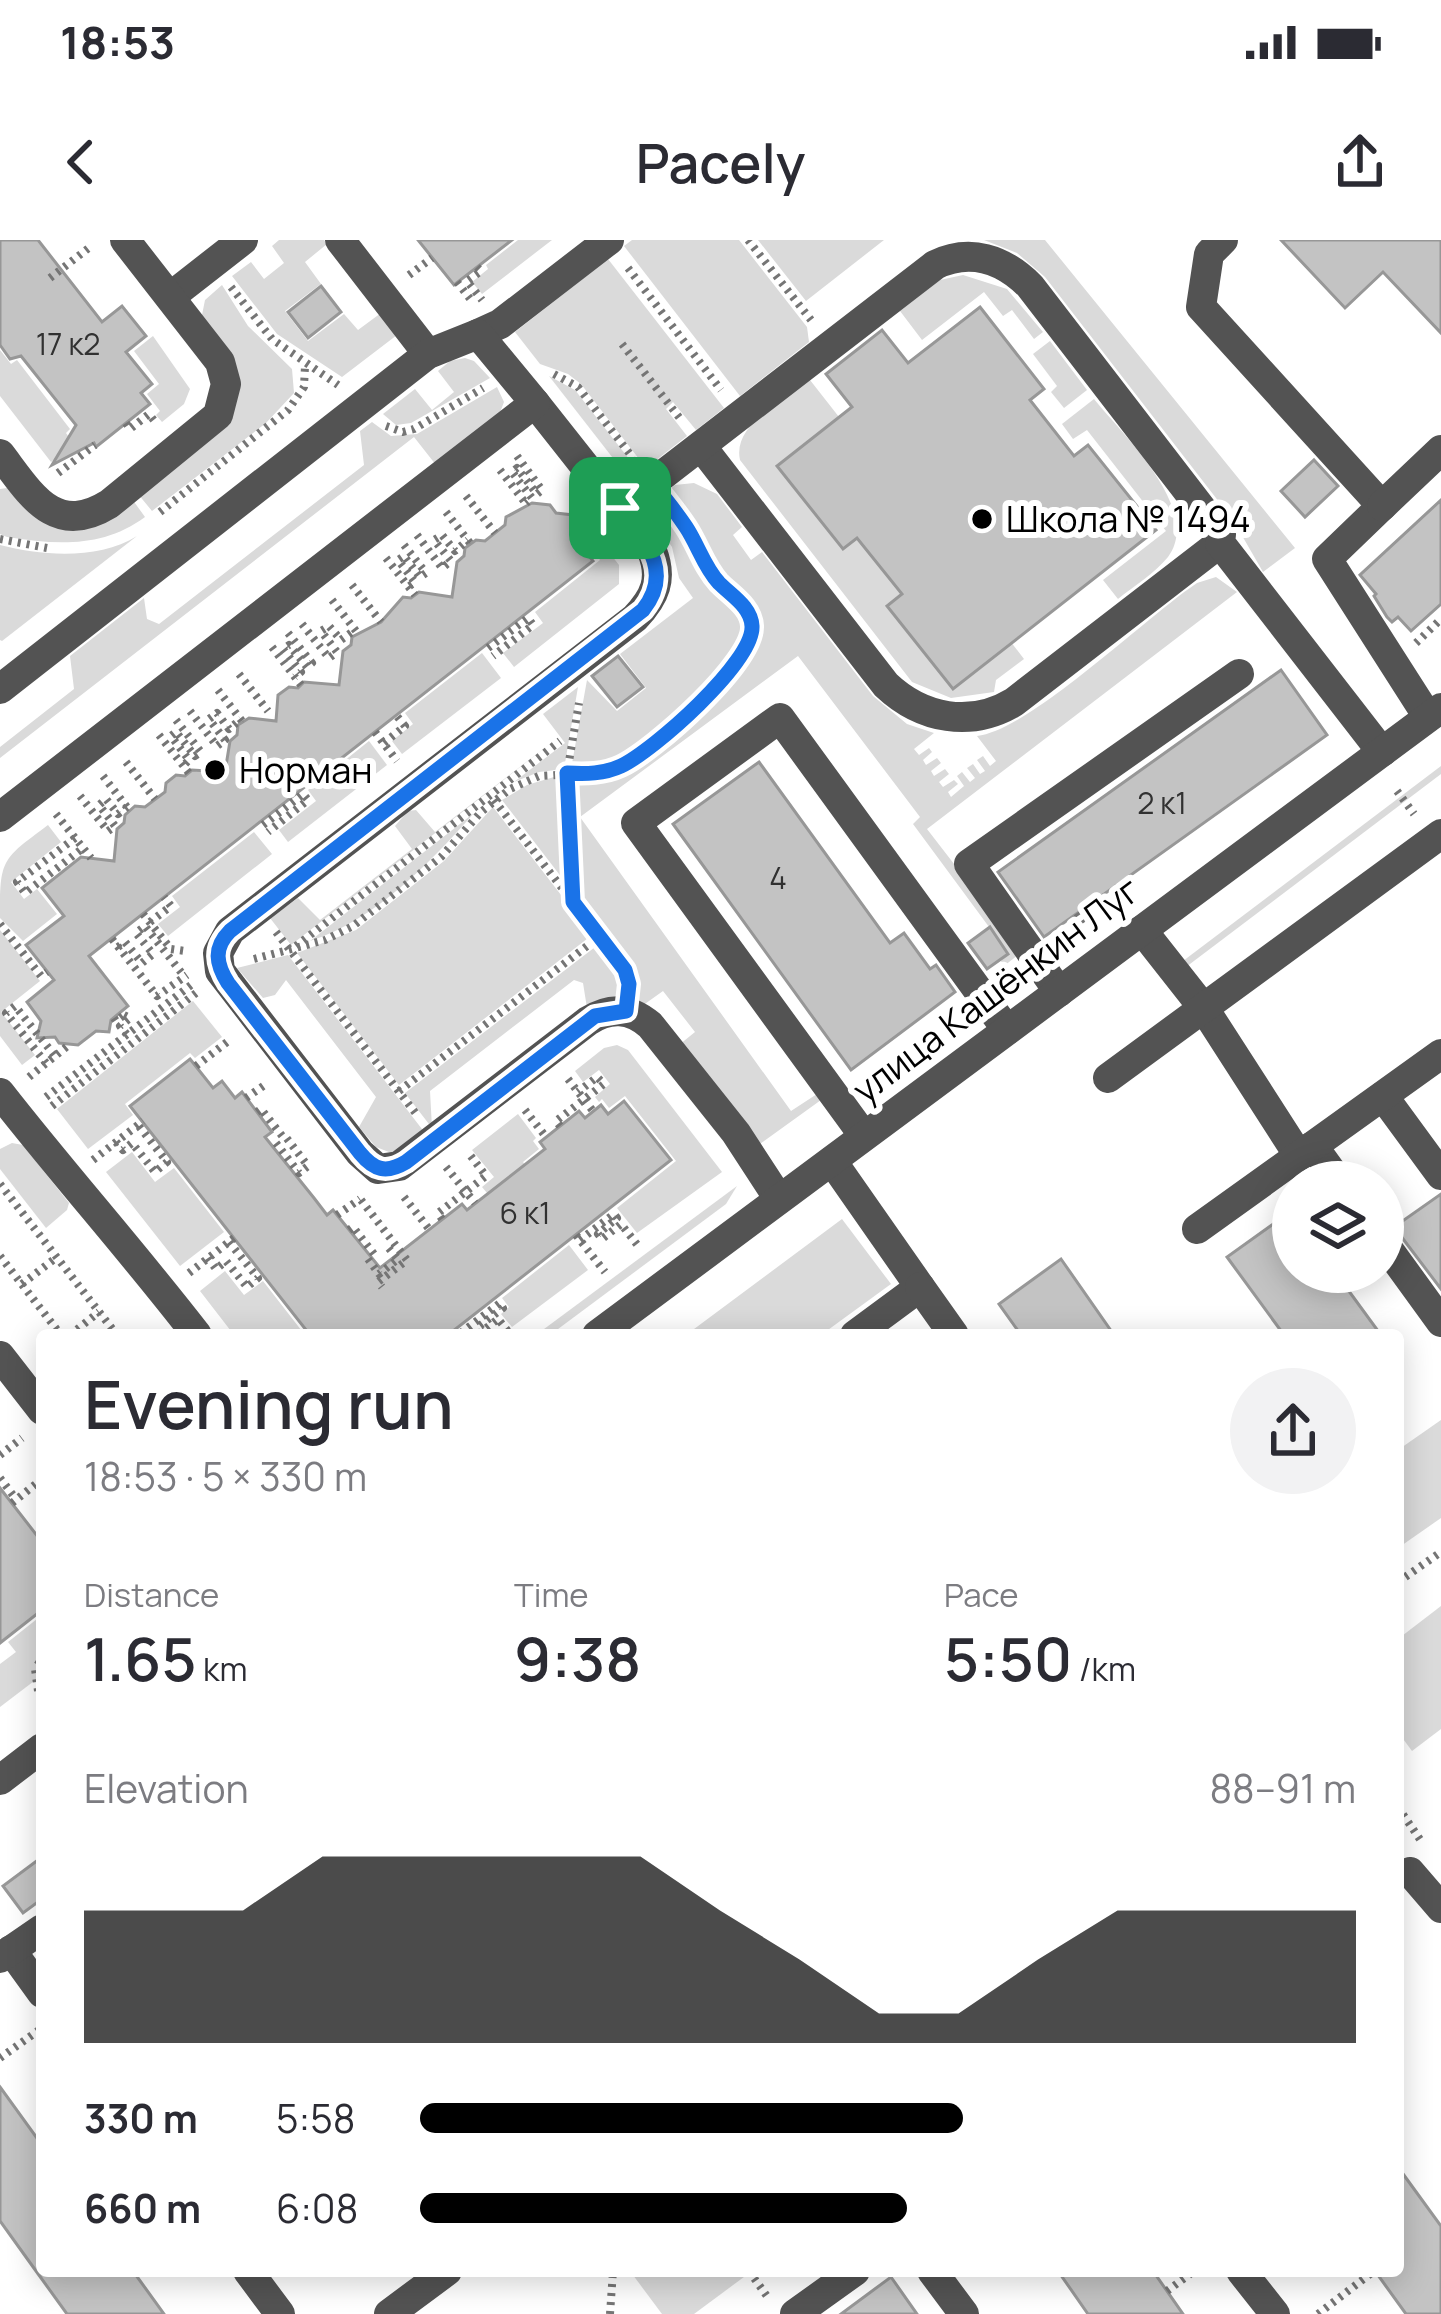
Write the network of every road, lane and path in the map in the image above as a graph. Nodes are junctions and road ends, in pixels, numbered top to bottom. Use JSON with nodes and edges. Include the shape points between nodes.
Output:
{"nodes":[{"id":1,"x":125,"y":240,"type":"edge"},
{"id":2,"x":243,"y":240,"type":"edge"},
{"id":3,"x":340,"y":240,"type":"edge"},
{"id":4,"x":748,"y":240,"type":"edge"},
{"id":5,"x":607,"y":242,"type":"edge"},
{"id":6,"x":1209,"y":245,"type":"edge"},
{"id":7,"x":90,"y":247,"type":"dead end"},
{"id":8,"x":432,"y":258,"type":"dead end"},
{"id":9,"x":215,"y":262,"type":"junction"},
{"id":10,"x":477,"y":267,"type":"dead end"},
{"id":11,"x":50,"y":278,"type":"dead end"},
{"id":12,"x":405,"y":279,"type":"dead end"},
{"id":13,"x":457,"y":282,"type":"dead end"},
{"id":14,"x":170,"y":297,"type":"junction"},
{"id":15,"x":478,"y":313,"type":"junction"},
{"id":16,"x":622,"y":344,"type":"dead end"},
{"id":17,"x":831,"y":345,"type":"junction"},
{"id":18,"x":428,"y":354,"type":"junction"},
{"id":19,"x":512,"y":376,"type":"junction"},
{"id":20,"x":536,"y":403,"type":"junction"},
{"id":21,"x":364,"y":404,"type":"junction"},
{"id":22,"x":741,"y":415,"type":"junction"},
{"id":23,"x":145,"y":418,"type":"dead end"},
{"id":24,"x":126,"y":423,"type":"dead end"},
{"id":25,"x":95,"y":445,"type":"dead end"},
{"id":26,"x":701,"y":446,"type":"junction"},
{"id":27,"x":1441,"y":450,"type":"edge"},
{"id":28,"x":0,"y":454,"type":"edge"},
{"id":29,"x":517,"y":456,"type":"dead end"},
{"id":30,"x":53,"y":476,"type":"dead end"},
{"id":31,"x":652,"y":483,"type":"junction"},
{"id":32,"x":514,"y":489,"type":"dead end"},
{"id":33,"x":466,"y":495,"type":"dead end"},
{"id":34,"x":1382,"y":506,"type":"junction"},
{"id":35,"x":620,"y":508,"type":"junction"},
{"id":36,"x":446,"y":511,"type":"dead end"},
{"id":37,"x":495,"y":533,"type":"dead end"},
{"id":38,"x":416,"y":534,"type":"dead end"},
{"id":39,"x":1220,"y":543,"type":"junction"},
{"id":40,"x":403,"y":544,"type":"dead end"},
{"id":41,"x":385,"y":557,"type":"dead end"},
{"id":42,"x":351,"y":584,"type":"dead end"},
{"id":43,"x":346,"y":619,"type":"dead end"},
{"id":44,"x":302,"y":622,"type":"dead end"},
{"id":45,"x":381,"y":622,"type":"dead end"},
{"id":46,"x":289,"y":633,"type":"dead end"},
{"id":47,"x":271,"y":646,"type":"dead end"},
{"id":48,"x":489,"y":650,"type":"junction"},
{"id":49,"x":502,"y":667,"type":"dead end"},
{"id":50,"x":237,"y":672,"type":"dead end"},
{"id":51,"x":1239,"y":674,"type":"dead end"},
{"id":52,"x":4,"y":677,"type":"edge"},
{"id":53,"x":580,"y":697,"type":"dead end"},
{"id":54,"x":232,"y":707,"type":"dead end"},
{"id":55,"x":189,"y":710,"type":"dead end"},
{"id":56,"x":268,"y":711,"type":"dead end"},
{"id":57,"x":1435,"y":712,"type":"edge"},
{"id":58,"x":396,"y":715,"type":"dead end"},
{"id":59,"x":176,"y":720,"type":"dead end"},
{"id":60,"x":158,"y":734,"type":"dead end"},
{"id":61,"x":380,"y":738,"type":"dead end"},
{"id":62,"x":560,"y":741,"type":"dead end"},
{"id":63,"x":1382,"y":752,"type":"junction"},
{"id":64,"x":124,"y":759,"type":"dead end"},
{"id":65,"x":567,"y":773,"type":"junction"},
{"id":66,"x":103,"y":776,"type":"dead end"},
{"id":67,"x":79,"y":794,"type":"dead end"},
{"id":68,"x":155,"y":799,"type":"dead end"},
{"id":69,"x":494,"y":800,"type":"junction"},
{"id":70,"x":0,"y":817,"type":"edge"},
{"id":71,"x":265,"y":827,"type":"joint"},
{"id":72,"x":1441,"y":833,"type":"edge"},
{"id":73,"x":78,"y":842,"type":"junction"},
{"id":74,"x":91,"y":858,"type":"dead end"},
{"id":75,"x":164,"y":898,"type":"dead end"},
{"id":76,"x":573,"y":902,"type":"junction"},
{"id":77,"x":258,"y":909,"type":"junction"},
{"id":78,"x":1077,"y":913,"type":"dead end"},
{"id":79,"x":0,"y":923,"type":"edge"},
{"id":80,"x":1084,"y":923,"type":"dead end"},
{"id":81,"x":1142,"y":930,"type":"junction"},
{"id":82,"x":599,"y":936,"type":"junction"},
{"id":83,"x":290,"y":950,"type":"junction"},
{"id":84,"x":185,"y":951,"type":"dead end"},
{"id":85,"x":44,"y":968,"type":"dead end"},
{"id":86,"x":220,"y":971,"type":"junction"},
{"id":87,"x":185,"y":975,"type":"joint"},
{"id":88,"x":1059,"y":992,"type":"junction"},
{"id":89,"x":196,"y":993,"type":"dead end"},
{"id":90,"x":1205,"y":1010,"type":"junction"},
{"id":91,"x":626,"y":1011,"type":"junction"},
{"id":92,"x":114,"y":1018,"type":"dead end"},
{"id":93,"x":1007,"y":1030,"type":"junction"},
{"id":94,"x":130,"y":1038,"type":"junction"},
{"id":95,"x":231,"y":1039,"type":"dead end"},
{"id":96,"x":70,"y":1045,"type":"dead end"},
{"id":97,"x":1441,"y":1054,"type":"edge"},
{"id":98,"x":55,"y":1056,"type":"junction"},
{"id":99,"x":46,"y":1064,"type":"junction"},
{"id":100,"x":196,"y":1066,"type":"dead end"},
{"id":101,"x":28,"y":1078,"type":"dead end"},
{"id":102,"x":1108,"y":1078,"type":"dead end"},
{"id":103,"x":266,"y":1084,"type":"dead end"},
{"id":104,"x":399,"y":1091,"type":"junction"},
{"id":105,"x":1383,"y":1096,"type":"junction"},
{"id":106,"x":246,"y":1098,"type":"dead end"},
{"id":107,"x":521,"y":1105,"type":"dead end"},
{"id":108,"x":50,"y":1107,"type":"dead end"},
{"id":109,"x":7,"y":1111,"type":"edge"},
{"id":110,"x":257,"y":1112,"type":"dead end"},
{"id":111,"x":592,"y":1112,"type":"dead end"},
{"id":112,"x":560,"y":1126,"type":"dead end"},
{"id":113,"x":864,"y":1136,"type":"junction"},
{"id":114,"x":546,"y":1137,"type":"dead end"},
{"id":115,"x":280,"y":1140,"type":"dead end"},
{"id":116,"x":116,"y":1142,"type":"junction"},
{"id":117,"x":445,"y":1147,"type":"junction"},
{"id":118,"x":1306,"y":1151,"type":"junction"},
{"id":119,"x":92,"y":1161,"type":"dead end"},
{"id":120,"x":832,"y":1161,"type":"junction"},
{"id":121,"x":1317,"y":1161,"type":"edge"},
{"id":122,"x":1441,"y":1175,"type":"edge"},
{"id":123,"x":0,"y":1184,"type":"edge"},
{"id":124,"x":466,"y":1192,"type":"junction"},
{"id":125,"x":401,"y":1193,"type":"dead end"},
{"id":126,"x":779,"y":1199,"type":"junction"},
{"id":127,"x":475,"y":1203,"type":"dead end"},
{"id":128,"x":338,"y":1215,"type":"dead end"},
{"id":129,"x":442,"y":1219,"type":"dead end"},
{"id":130,"x":429,"y":1229,"type":"dead end"},
{"id":131,"x":1196,"y":1229,"type":"dead end"},
{"id":132,"x":349,"y":1230,"type":"dead end"},
{"id":133,"x":389,"y":1243,"type":"junction"},
{"id":134,"x":639,"y":1247,"type":"dead end"},
{"id":135,"x":0,"y":1256,"type":"edge"},
{"id":136,"x":57,"y":1257,"type":"junction"},
{"id":137,"x":208,"y":1258,"type":"junction"},
{"id":138,"x":369,"y":1259,"type":"junction"},
{"id":139,"x":1404,"y":1271,"type":"edge"},
{"id":140,"x":605,"y":1272,"type":"dead end"},
{"id":141,"x":183,"y":1278,"type":"dead end"},
{"id":142,"x":22,"y":1284,"type":"junction"},
{"id":143,"x":382,"y":1287,"type":"dead end"},
{"id":144,"x":920,"y":1287,"type":"junction"},
{"id":145,"x":99,"y":1312,"type":"junction"},
{"id":146,"x":1441,"y":1322,"type":"edge"},
{"id":147,"x":61,"y":1329,"type":"edge"},
{"id":148,"x":75,"y":1329,"type":"edge"},
{"id":149,"x":112,"y":1329,"type":"edge"},
{"id":150,"x":191,"y":1329,"type":"edge"},
{"id":151,"x":465,"y":1329,"type":"edge"},
{"id":152,"x":479,"y":1329,"type":"edge"},
{"id":153,"x":605,"y":1329,"type":"edge"},
{"id":154,"x":863,"y":1329,"type":"edge"},
{"id":155,"x":950,"y":1329,"type":"edge"},
{"id":156,"x":0,"y":1356,"type":"edge"},
{"id":157,"x":36,"y":1421,"type":"edge"},
{"id":158,"x":0,"y":1455,"type":"edge"},
{"id":159,"x":0,"y":1478,"type":"edge"},
{"id":160,"x":36,"y":1484,"type":"edge"},
{"id":161,"x":1441,"y":1552,"type":"edge"},
{"id":162,"x":1404,"y":1578,"type":"edge"},
{"id":163,"x":36,"y":1753,"type":"edge"},
{"id":164,"x":0,"y":1780,"type":"edge"},
{"id":165,"x":1410,"y":1872,"type":"dead end"},
{"id":166,"x":1441,"y":1908,"type":"edge"},
{"id":167,"x":36,"y":1933,"type":"edge"},
{"id":168,"x":5,"y":1954,"type":"edge"},
{"id":169,"x":36,"y":1987,"type":"edge"},
{"id":170,"x":36,"y":2032,"type":"edge"},
{"id":171,"x":0,"y":2058,"type":"edge"},
{"id":172,"x":252,"y":2277,"type":"edge"},
{"id":173,"x":439,"y":2277,"type":"edge"},
{"id":174,"x":613,"y":2277,"type":"edge"},
{"id":175,"x":847,"y":2277,"type":"edge"},
{"id":176,"x":936,"y":2277,"type":"edge"},
{"id":177,"x":1186,"y":2277,"type":"edge"},
{"id":178,"x":1246,"y":2277,"type":"edge"},
{"id":179,"x":1366,"y":2277,"type":"edge"},
{"id":180,"x":1167,"y":2291,"type":"dead end"},
{"id":181,"x":280,"y":2314,"type":"edge"},
{"id":182,"x":388,"y":2314,"type":"edge"},
{"id":183,"x":610,"y":2314,"type":"edge"},
{"id":184,"x":795,"y":2314,"type":"edge"},
{"id":185,"x":964,"y":2314,"type":"edge"},
{"id":186,"x":1275,"y":2314,"type":"edge"},
{"id":187,"x":1318,"y":2314,"type":"edge"}],
"edges":[{"from":1,"to":14,"type":"street"},
{"from":2,"to":9,"type":"street"},
{"from":3,"to":18,"type":"street"},
{"from":4,"to":17,"type":"path"},
{"from":5,"to":15,"type":"street","via":[[500,325]]},
{"from":5,"to":22,"type":"path"},
{"from":6,"to":34,"type":"street","via":[[1201,307]]},
{"from":7,"to":11,"type":"path"},
{"from":8,"to":12,"type":"path"},
{"from":9,"to":14,"type":"street"},
{"from":9,"to":21,"type":"path","via":[[272,339]]},
{"from":10,"to":15,"type":"path","via":[[467,281]]},
{"from":13,"to":15,"type":"path"},
{"from":14,"to":28,"type":"street","via":[[224,373],[226,395],[212,423],[109,504],[78,517],[38,502]]},
{"from":15,"to":18,"type":"street"},
{"from":15,"to":19,"type":"street"},
{"from":16,"to":26,"type":"path"},
{"from":17,"to":22,"type":"street"},
{"from":17,"to":39,"type":"street","via":[[949,258],[1007,267],[1208,516]]},
{"from":18,"to":21,"type":"street"},
{"from":19,"to":20,"type":"street"},
{"from":19,"to":21,"type":"path","via":[[403,432]]},
{"from":19,"to":31,"type":"path","via":[[535,370],[566,377]]},
{"from":20,"to":35,"type":"street"},
{"from":20,"to":70,"type":"street"},
{"from":21,"to":52,"type":"street"},
{"from":22,"to":26,"type":"street"},
{"from":23,"to":24,"type":"path","via":[[130,429]]},
{"from":25,"to":30,"type":"path"},
{"from":26,"to":31,"type":"street"},
{"from":26,"to":39,"type":"street","via":[[886,685],[914,708],[949,717],[984,716],[1014,703]]},
{"from":27,"to":34,"type":"street"},
{"from":29,"to":32,"type":"path","via":[[542,490],[537,494],[517,468],[512,472],[532,498],[527,505]]},
{"from":31,"to":35,"type":"street"},
{"from":31,"to":65,"type":"path","via":[[746,611],[751,638],[726,674],[630,761],[606,772]]},
{"from":33,"to":37,"type":"path"},
{"from":34,"to":57,"type":"street","via":[[1327,559]]},
{"from":35,"to":77,"type":"street","via":[[658,572],[643,610]]},
{"from":36,"to":38,"type":"path","via":[[470,542],[455,551],[442,535],[434,541],[451,561],[442,568]]},
{"from":39,"to":63,"type":"street"},
{"from":40,"to":41,"type":"path","via":[[426,573],[420,578],[404,556],[398,560],[415,582],[412,591]]},
{"from":42,"to":45,"type":"path"},
{"from":43,"to":44,"type":"path","via":[[356,631],[341,640],[329,626],[321,631],[337,652],[329,658]]},
{"from":46,"to":47,"type":"path","via":[[312,663],[307,667],[290,645],[284,649],[301,672],[298,681]]},
{"from":48,"to":48,"type":"path","via":[[528,618],[533,625]]},
{"from":48,"to":49,"type":"path"},
{"from":50,"to":56,"type":"path"},
{"from":51,"to":88,"type":"street","via":[[969,865]]},
{"from":53,"to":65,"type":"path"},
{"from":54,"to":55,"type":"path","via":[[242,720],[229,729],[217,713],[208,718],[225,740],[217,746]]},
{"from":57,"to":63,"type":"street","name":"улица Кашёнкин Луг"},
{"from":58,"to":61,"type":"path","via":[[405,727]]},
{"from":59,"to":60,"type":"path","via":[[200,752],[171,736],[189,760],[186,769]]},
{"from":62,"to":83,"type":"path"},
{"from":63,"to":81,"type":"street","name":"улица Кашёнкин Луг"},
{"from":64,"to":68,"type":"path"},
{"from":65,"to":69,"type":"path","via":[[525,781]]},
{"from":65,"to":76,"type":"path"},
{"from":66,"to":67,"type":"path","via":[[129,809],[118,814],[106,799],[98,805],[115,826],[108,832]]},
{"from":69,"to":76,"type":"path"},
{"from":69,"to":83,"type":"path","via":[[441,857],[353,926]]},
{"from":71,"to":71,"type":"path","via":[[303,794],[308,800]]},
{"from":72,"to":90,"type":"street"},
{"from":73,"to":73,"type":"path","via":[[25,893],[17,882]]},
{"from":73,"to":74,"type":"path"},
{"from":75,"to":84,"type":"path","via":[[171,906],[147,918],[171,949]]},
{"from":76,"to":82,"type":"path"},
{"from":77,"to":83,"type":"path"},
{"from":77,"to":86,"type":"street","via":[[224,937]]},
{"from":78,"to":80,"type":"path"},
{"from":79,"to":85,"type":"path"},
{"from":81,"to":88,"type":"street","name":"улица Кашёнкин Луг"},
{"from":81,"to":90,"type":"street"},
{"from":82,"to":91,"type":"path","via":[[628,977]]},
{"from":82,"to":104,"type":"path"},
{"from":83,"to":86,"type":"path"},
{"from":83,"to":104,"type":"path"},
{"from":86,"to":94,"type":"path","via":[[191,984]]},
{"from":86,"to":117,"type":"street","via":[[372,1167],[399,1166]]},
{"from":87,"to":87,"type":"path","via":[[157,996],[115,943],[125,942],[142,963],[153,955],[136,933],[145,926]]},
{"from":88,"to":93,"type":"street","name":"улица Кашёнкин Луг"},
{"from":89,"to":94,"type":"path"},
{"from":90,"to":102,"type":"street"},
{"from":90,"to":118,"type":"street"},
{"from":91,"to":117,"type":"street","via":[[595,1016]]},
{"from":91,"to":126,"type":"street","via":[[650,1025]]},
{"from":92,"to":94,"type":"path","via":[[130,1018],[120,1025]]},
{"from":93,"to":113,"type":"street","name":"улица Кашёнкин Луг"},
{"from":93,"to":113,"type":"street","via":[[780,718],[636,823]]},
{"from":94,"to":108,"type":"path"},
{"from":94,"to":109,"type":"path","via":[[40,1102]]},
{"from":95,"to":100,"type":"path"},
{"from":96,"to":98,"type":"path"},
{"from":97,"to":105,"type":"street"},
{"from":98,"to":99,"type":"path"},
{"from":98,"to":99,"type":"path","via":[[15,1006],[6,1013]]},
{"from":99,"to":101,"type":"path"},
{"from":103,"to":106,"type":"path"},
{"from":104,"to":117,"type":"path"},
{"from":105,"to":118,"type":"street"},
{"from":105,"to":122,"type":"street"},
{"from":107,"to":114,"type":"path"},
{"from":109,"to":150,"type":"street"},
{"from":110,"to":115,"type":"path"},
{"from":111,"to":112,"type":"path","via":[[580,1095],[556,1121]]},
{"from":113,"to":120,"type":"street","name":"улица Кашёнкин Луг"},
{"from":116,"to":116,"type":"path","via":[[140,1123],[167,1162],[155,1172],[132,1143],[123,1150]]},
{"from":116,"to":119,"type":"path"},
{"from":117,"to":124,"type":"path"},
{"from":117,"to":124,"type":"path","via":[[486,1176]]},
{"from":118,"to":121,"type":"street"},
{"from":118,"to":131,"type":"street"},
{"from":120,"to":126,"type":"street","name":"улица Кашёнкин Луг"},
{"from":120,"to":144,"type":"street"},
{"from":123,"to":136,"type":"path"},
{"from":124,"to":127,"type":"path"},
{"from":124,"to":129,"type":"path","via":[[438,1214]]},
{"from":125,"to":130,"type":"path"},
{"from":126,"to":153,"type":"street","name":"улица Кашёнкин Луг"},
{"from":128,"to":133,"type":"path","via":[[360,1196]]},
{"from":132,"to":138,"type":"path"},
{"from":133,"to":138,"type":"path"},
{"from":133,"to":138,"type":"path","via":[[398,1259],[380,1274]]},
{"from":133,"to":143,"type":"path","via":[[407,1260],[378,1282]]},
{"from":134,"to":140,"type":"path","via":[[622,1224],[602,1239],[598,1234],[614,1214],[578,1238]]},
{"from":135,"to":142,"type":"path"},
{"from":136,"to":142,"type":"path"},
{"from":136,"to":145,"type":"path"},
{"from":137,"to":137,"type":"path","via":[[232,1240],[258,1278],[247,1287],[226,1261],[216,1269]]},
{"from":137,"to":141,"type":"path"},
{"from":139,"to":146,"type":"street"},
{"from":142,"to":147,"type":"path"},
{"from":144,"to":154,"type":"street"},
{"from":144,"to":155,"type":"street"},
{"from":145,"to":148,"type":"path"},
{"from":145,"to":149,"type":"path"},
{"from":151,"to":152,"type":"path","via":[[500,1303]]},
{"from":156,"to":157,"type":"street"},
{"from":157,"to":158,"type":"path"},
{"from":159,"to":160,"type":"path","via":[[14,1501]]},
{"from":161,"to":162,"type":"path"},
{"from":163,"to":164,"type":"street"},
{"from":165,"to":166,"type":"street"},
{"from":167,"to":168,"type":"street"},
{"from":168,"to":169,"type":"street"},
{"from":170,"to":171,"type":"path"},
{"from":172,"to":181,"type":"street"},
{"from":173,"to":182,"type":"street"},
{"from":174,"to":183,"type":"path"},
{"from":175,"to":184,"type":"street"},
{"from":176,"to":185,"type":"street"},
{"from":177,"to":180,"type":"path"},
{"from":178,"to":186,"type":"street"},
{"from":179,"to":187,"type":"path"}]}
